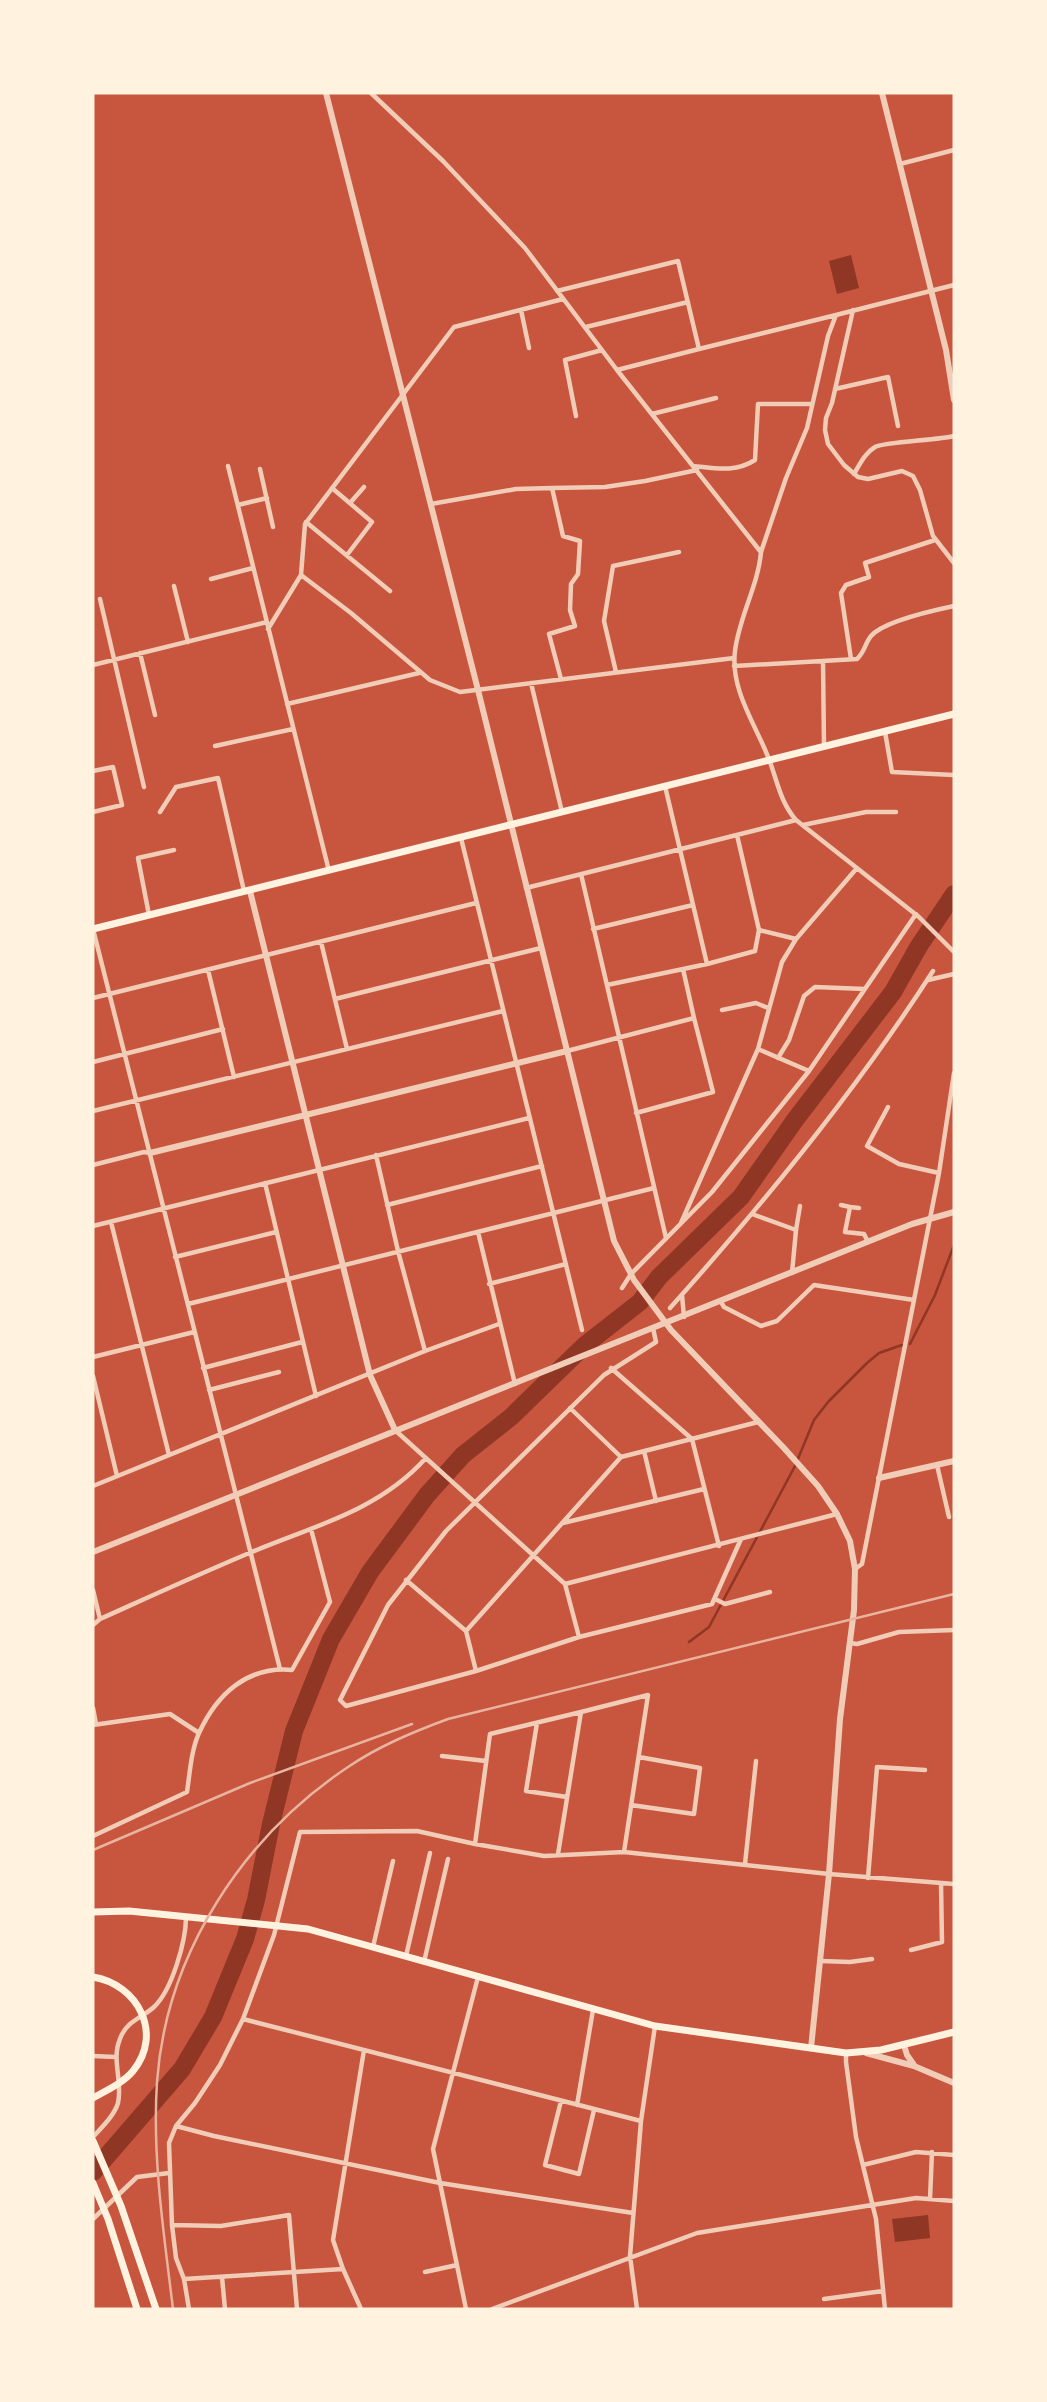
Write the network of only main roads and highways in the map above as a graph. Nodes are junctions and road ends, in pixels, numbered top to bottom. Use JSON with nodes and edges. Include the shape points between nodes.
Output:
{"nodes":[{"id":1,"x":954,"y":714,"type":"edge"},
{"id":2,"x":93,"y":929,"type":"edge"},
{"id":3,"x":93,"y":1912,"type":"edge"},
{"id":4,"x":94,"y":1977,"type":"edge"},
{"id":5,"x":954,"y":2032,"type":"edge"},
{"id":6,"x":93,"y":2098,"type":"edge"},
{"id":7,"x":93,"y":2139,"type":"edge"},
{"id":8,"x":93,"y":2183,"type":"edge"},
{"id":9,"x":136,"y":2309,"type":"edge"},
{"id":10,"x":156,"y":2309,"type":"edge"}],
"edges":[{"from":1,"to":2,"type":"main road"},
{"from":3,"to":5,"type":"main road","via":[[128,1911],[308,1929],[655,2026],[846,2053]]},
{"from":4,"to":6,"type":"main road","via":[[113,1982],[135,2000],[146,2038],[134,2070]]},
{"from":7,"to":10,"type":"main road"},
{"from":8,"to":9,"type":"main road"}]}
